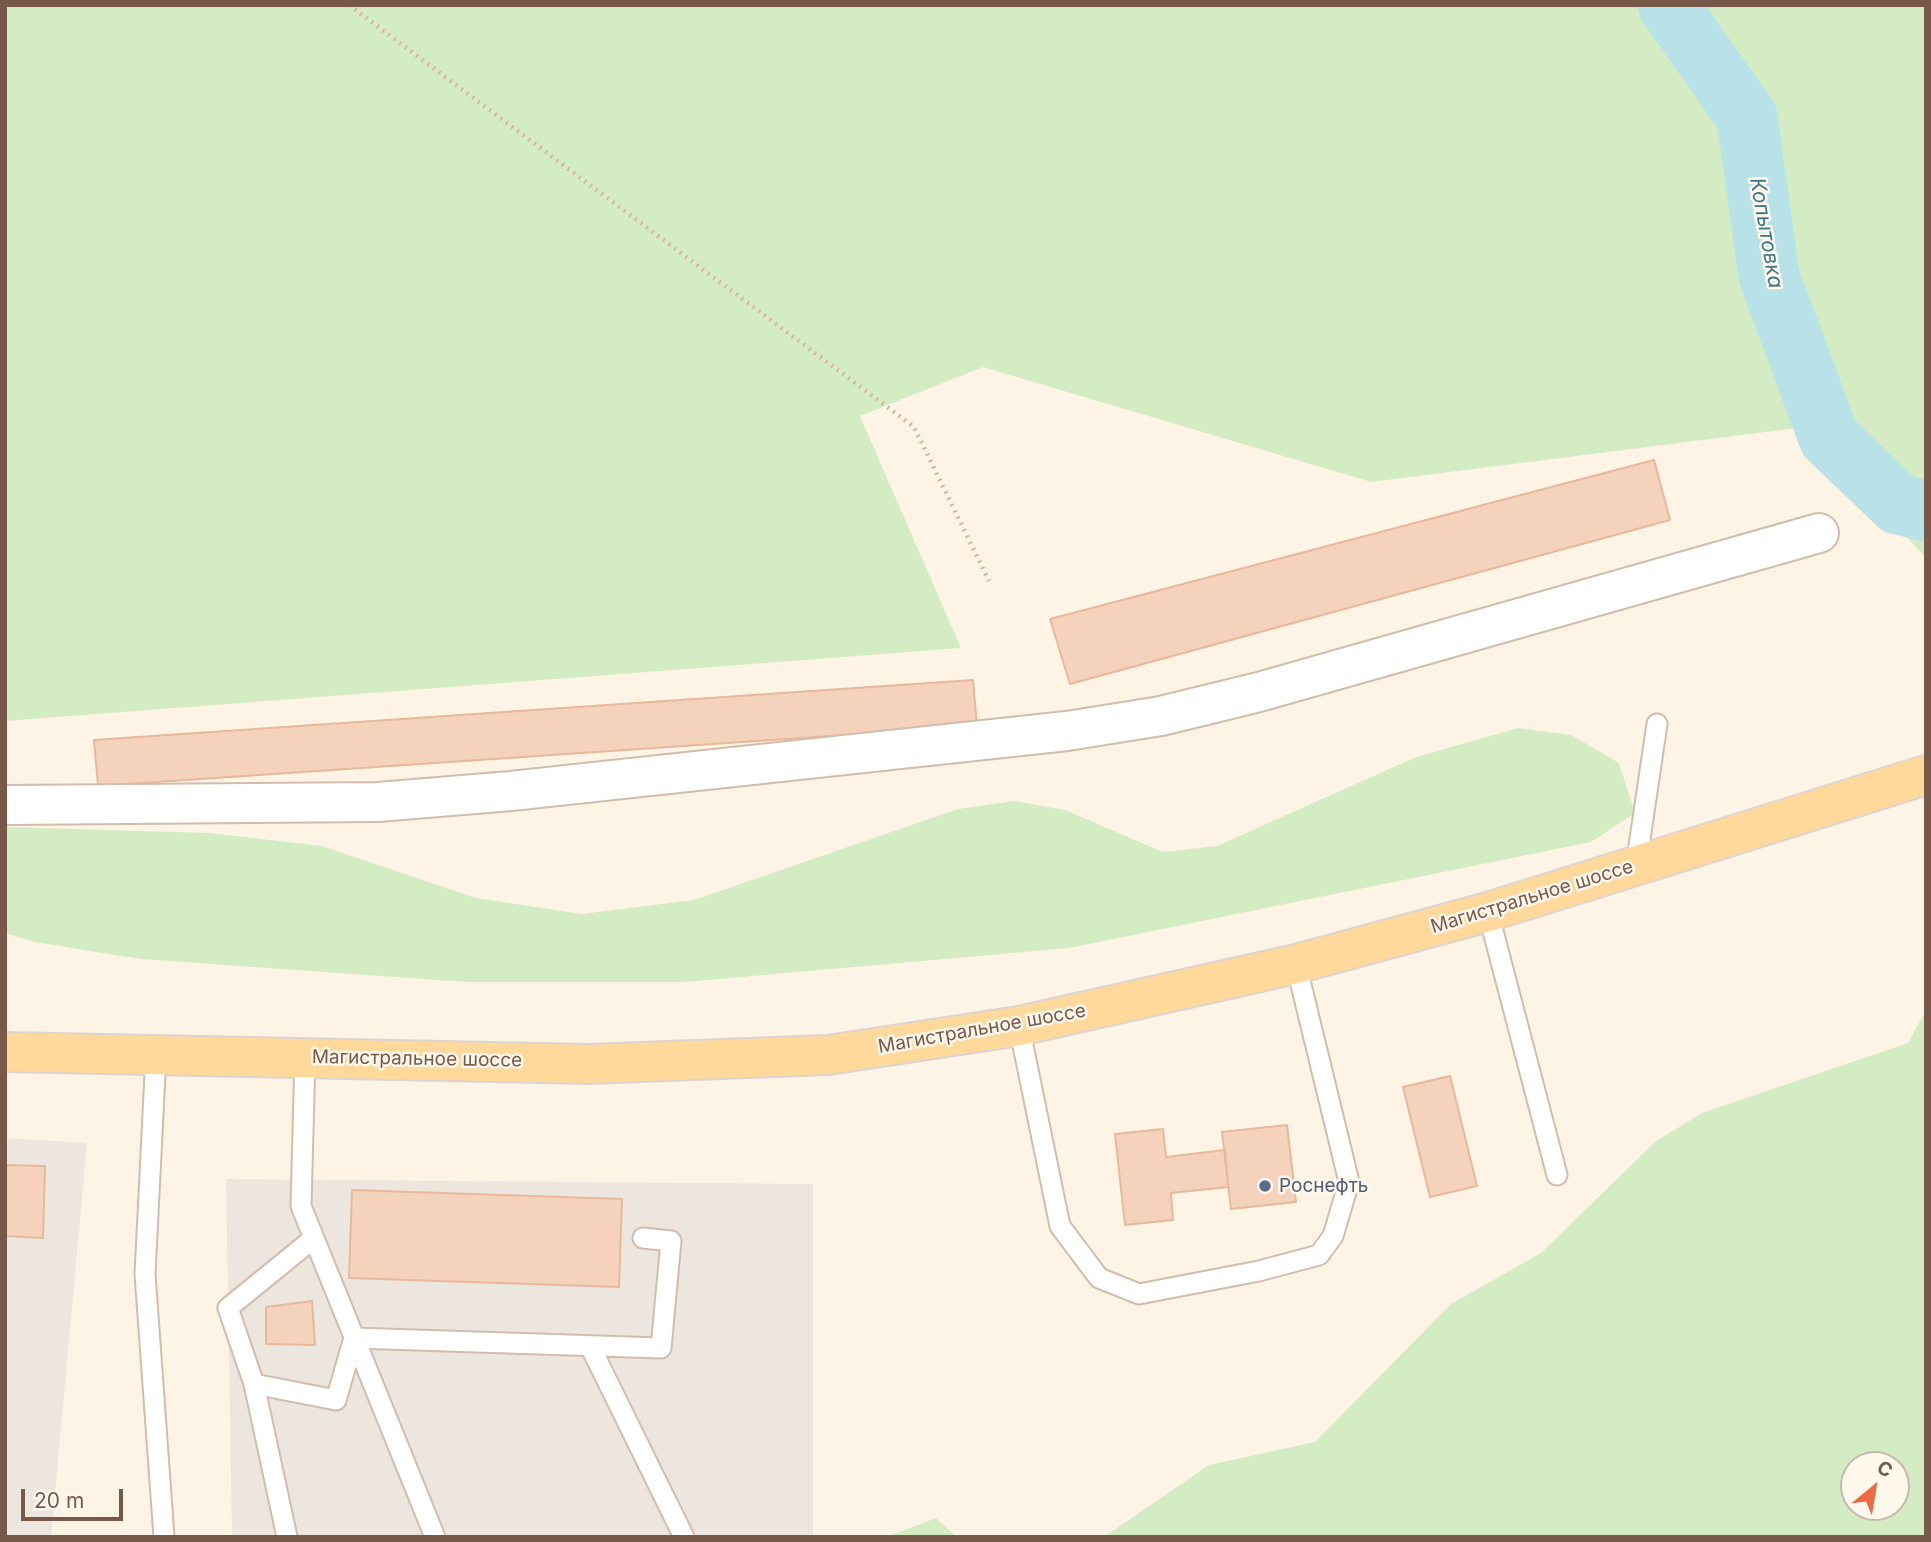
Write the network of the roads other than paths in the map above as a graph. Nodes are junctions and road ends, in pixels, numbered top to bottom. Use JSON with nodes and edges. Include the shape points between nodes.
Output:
{"nodes":[{"id":1,"x":1819,"y":533,"type":"dead end"},
{"id":2,"x":1657,"y":724,"type":"dead end"},
{"id":3,"x":1926,"y":775,"type":"edge"},
{"id":4,"x":5,"y":805,"type":"edge"},
{"id":5,"x":1636,"y":866,"type":"junction"},
{"id":6,"x":1488,"y":912,"type":"junction"},
{"id":7,"x":1296,"y":964,"type":"junction"},
{"id":8,"x":1019,"y":1026,"type":"junction"},
{"id":9,"x":5,"y":1052,"type":"edge"},
{"id":10,"x":156,"y":1054,"type":"junction"},
{"id":11,"x":305,"y":1056,"type":"junction"},
{"id":12,"x":1557,"y":1175,"type":"dead end"},
{"id":13,"x":314,"y":1238,"type":"junction"},
{"id":14,"x":643,"y":1238,"type":"dead end"},
{"id":15,"x":355,"y":1338,"type":"junction"},
{"id":16,"x":590,"y":1346,"type":"junction"},
{"id":17,"x":254,"y":1384,"type":"junction"},
{"id":18,"x":164,"y":1537,"type":"edge"},
{"id":19,"x":287,"y":1537,"type":"edge"},
{"id":20,"x":435,"y":1537,"type":"edge"},
{"id":21,"x":684,"y":1537,"type":"edge"}],
"edges":[{"from":1,"to":4,"type":"street","via":[[1259,692],[1161,716],[1067,731],[511,792],[378,802]]},
{"from":2,"to":5,"type":"lane"},
{"from":3,"to":5,"type":"main road","name":"Магистральное шоссе"},
{"from":5,"to":6,"type":"main road","name":"Магистральное шоссе"},
{"from":6,"to":7,"type":"main road","name":"Магистральное шоссе"},
{"from":6,"to":12,"type":"lane"},
{"from":7,"to":8,"type":"main road","name":"Магистральное шоссе"},
{"from":7,"to":8,"type":"lane","via":[[1349,1182],[1333,1236],[1319,1255],[1259,1271],[1139,1294],[1099,1278],[1060,1226]]},
{"from":8,"to":11,"type":"main road","name":"Магистральное шоссе","via":[[828,1055],[589,1063]]},
{"from":9,"to":10,"type":"main road","name":"Магистральное шоссе"},
{"from":10,"to":11,"type":"main road","name":"Магистральное шоссе"},
{"from":10,"to":18,"type":"lane","via":[[145,1274]]},
{"from":11,"to":13,"type":"lane","via":[[301,1206]]},
{"from":13,"to":15,"type":"lane"},
{"from":13,"to":17,"type":"lane","via":[[228,1308]]},
{"from":14,"to":16,"type":"lane","via":[[671,1241],[661,1348]]},
{"from":15,"to":16,"type":"lane"},
{"from":15,"to":17,"type":"lane","via":[[336,1400]]},
{"from":15,"to":20,"type":"lane"},
{"from":16,"to":21,"type":"lane"},
{"from":17,"to":19,"type":"lane"}]}
